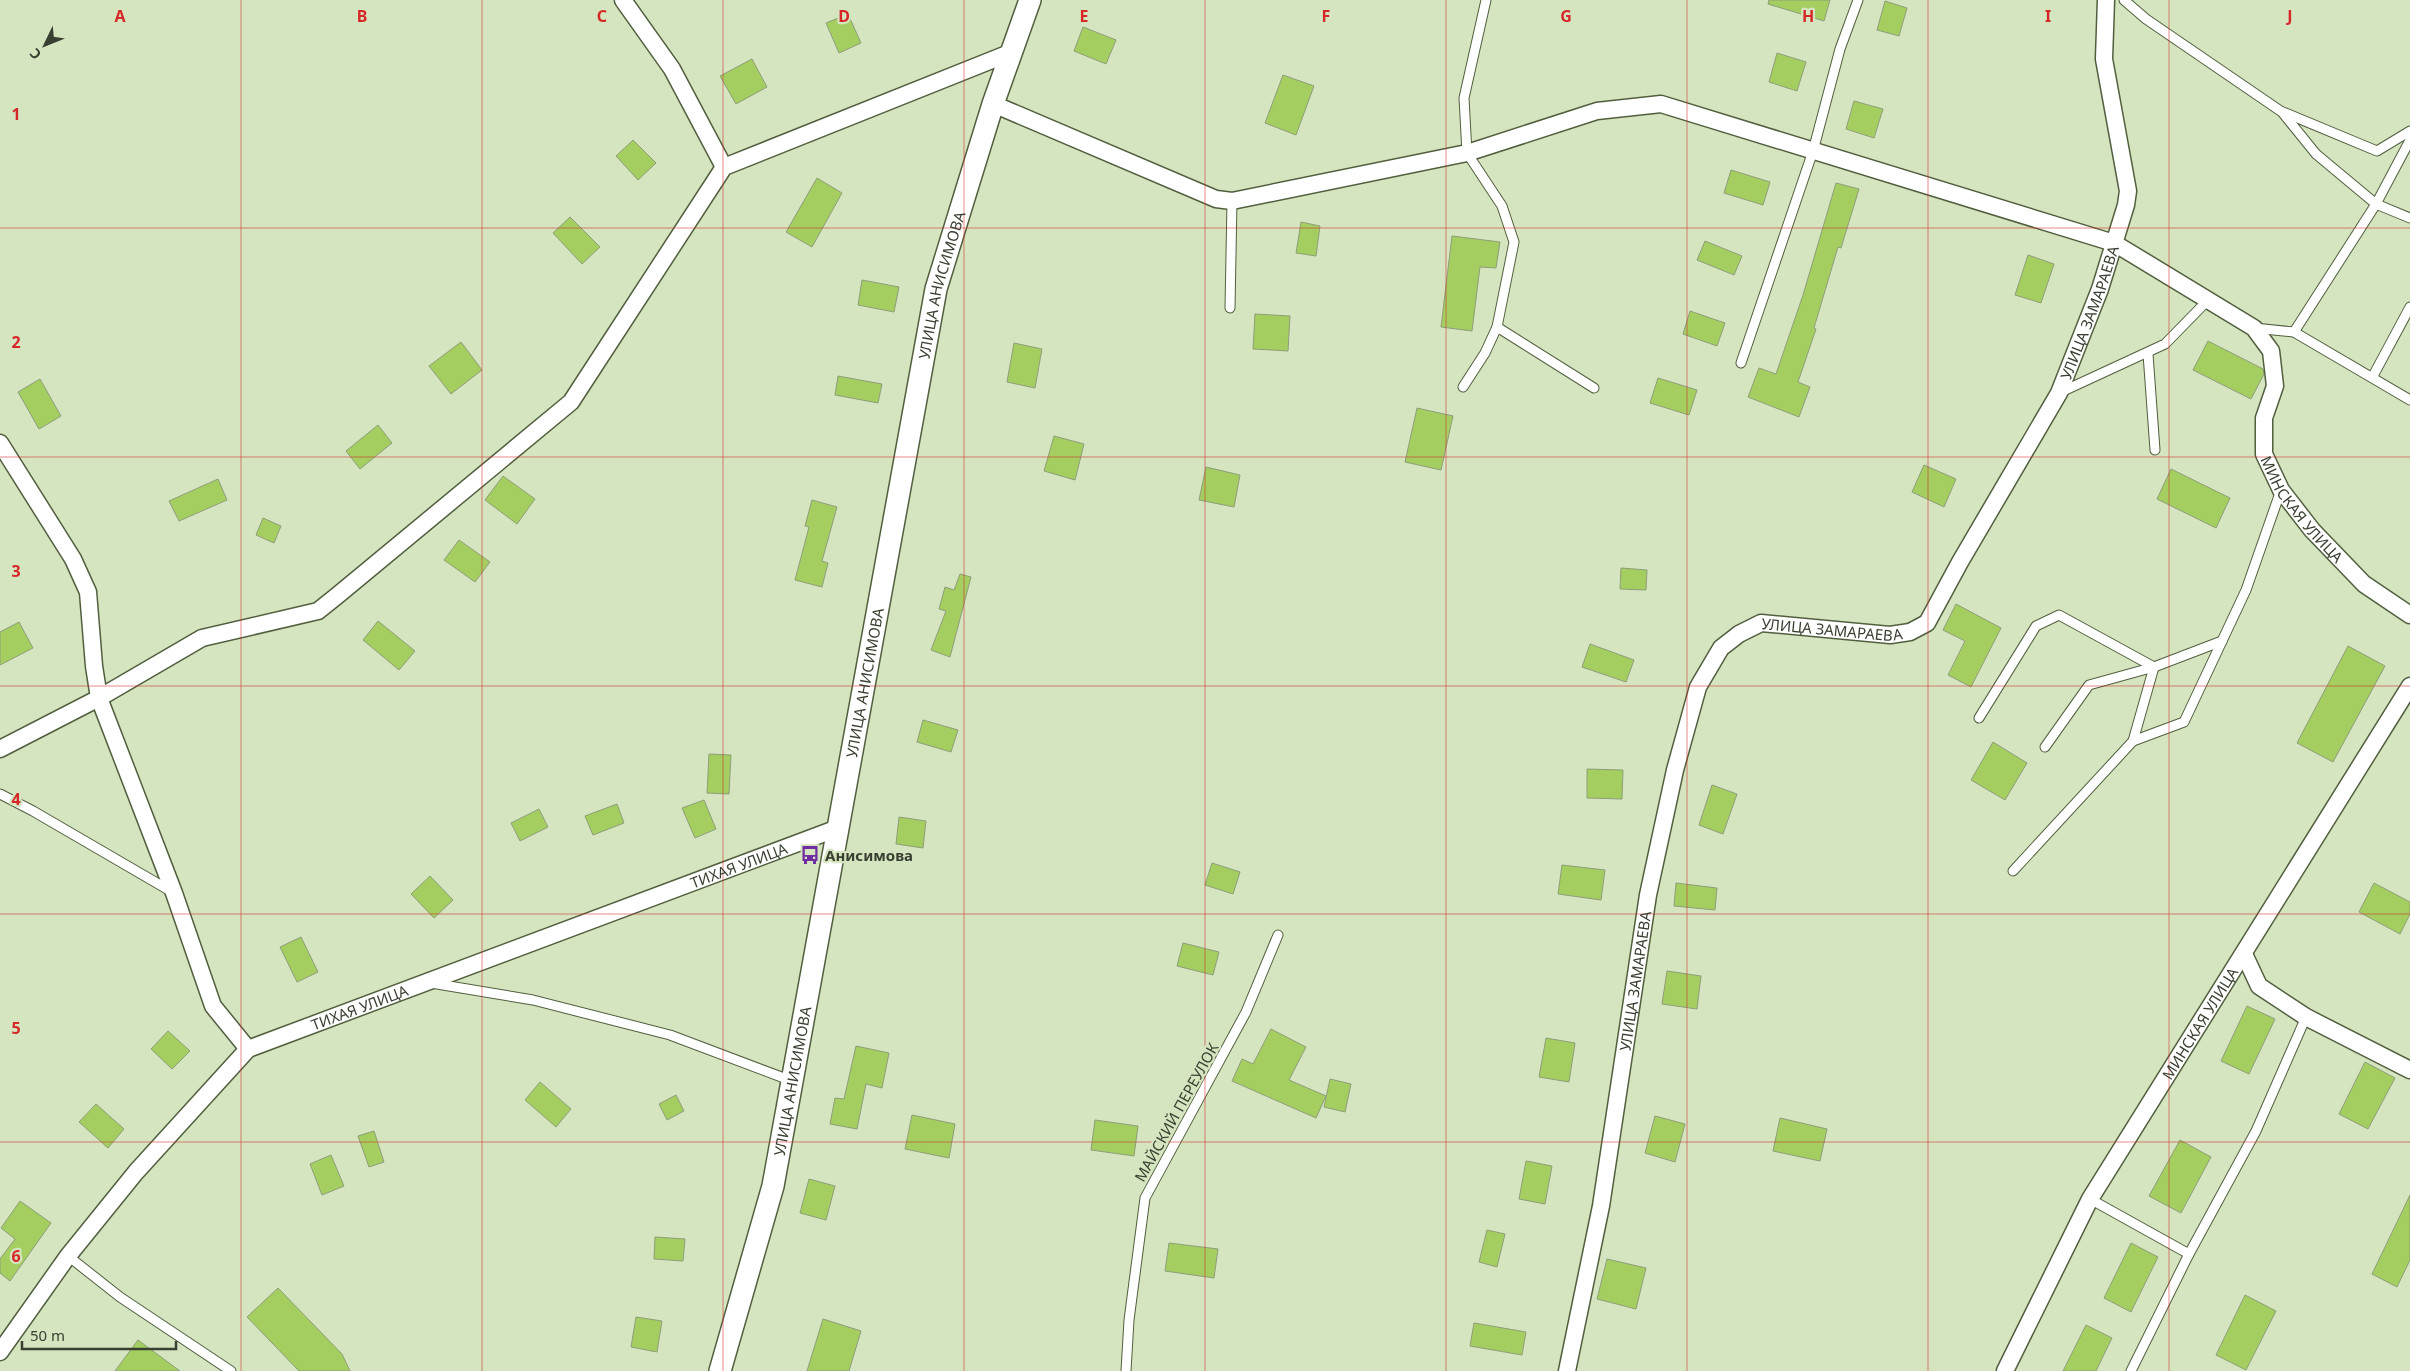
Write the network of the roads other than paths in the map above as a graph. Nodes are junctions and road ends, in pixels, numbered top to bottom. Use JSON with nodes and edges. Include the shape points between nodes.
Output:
{"nodes":[{"id":1,"x":623,"y":0,"type":"edge"},
{"id":2,"x":1030,"y":0,"type":"edge"},
{"id":3,"x":1486,"y":0,"type":"edge"},
{"id":4,"x":1858,"y":0,"type":"edge"},
{"id":5,"x":2106,"y":0,"type":"edge"},
{"id":6,"x":2124,"y":0,"type":"edge"},
{"id":7,"x":1012,"y":52,"type":"junction"},
{"id":8,"x":994,"y":104,"type":"junction"},
{"id":9,"x":2282,"y":112,"type":"junction"},
{"id":10,"x":2410,"y":131,"type":"edge"},
{"id":11,"x":2410,"y":140,"type":"edge"},
{"id":12,"x":1812,"y":151,"type":"junction"},
{"id":13,"x":1467,"y":153,"type":"junction"},
{"id":14,"x":724,"y":167,"type":"junction"},
{"id":15,"x":1232,"y":201,"type":"junction"},
{"id":16,"x":2376,"y":204,"type":"junction"},
{"id":17,"x":2410,"y":218,"type":"edge"},
{"id":18,"x":2114,"y":243,"type":"junction"},
{"id":19,"x":2209,"y":299,"type":"junction"},
{"id":20,"x":2410,"y":307,"type":"edge"},
{"id":21,"x":1230,"y":308,"type":"dead end"},
{"id":22,"x":1497,"y":328,"type":"junction"},
{"id":23,"x":2254,"y":328,"type":"junction"},
{"id":24,"x":2294,"y":332,"type":"junction"},
{"id":25,"x":2148,"y":354,"type":"junction"},
{"id":26,"x":1740,"y":363,"type":"dead end"},
{"id":27,"x":2372,"y":376,"type":"junction"},
{"id":28,"x":1463,"y":387,"type":"dead end"},
{"id":29,"x":1594,"y":388,"type":"dead end"},
{"id":30,"x":2058,"y":393,"type":"junction"},
{"id":31,"x":2410,"y":400,"type":"edge"},
{"id":32,"x":0,"y":443,"type":"edge"},
{"id":33,"x":2155,"y":450,"type":"dead end"},
{"id":34,"x":2281,"y":490,"type":"junction"},
{"id":35,"x":2410,"y":615,"type":"edge"},
{"id":36,"x":2222,"y":641,"type":"junction"},
{"id":37,"x":2154,"y":667,"type":"junction"},
{"id":38,"x":2410,"y":686,"type":"edge"},
{"id":39,"x":99,"y":698,"type":"junction"},
{"id":40,"x":1979,"y":718,"type":"dead end"},
{"id":41,"x":2133,"y":741,"type":"junction"},
{"id":42,"x":2045,"y":747,"type":"dead end"},
{"id":43,"x":0,"y":749,"type":"edge"},
{"id":44,"x":0,"y":794,"type":"edge"},
{"id":45,"x":838,"y":828,"type":"junction"},
{"id":46,"x":2013,"y":871,"type":"dead end"},
{"id":47,"x":174,"y":893,"type":"junction"},
{"id":48,"x":1278,"y":935,"type":"dead end"},
{"id":49,"x":2244,"y":954,"type":"junction"},
{"id":50,"x":426,"y":982,"type":"junction"},
{"id":51,"x":2306,"y":1017,"type":"junction"},
{"id":52,"x":248,"y":1048,"type":"junction"},
{"id":53,"x":2410,"y":1070,"type":"edge"},
{"id":54,"x":792,"y":1081,"type":"junction"},
{"id":55,"x":2090,"y":1199,"type":"junction"},
{"id":56,"x":2189,"y":1254,"type":"junction"},
{"id":57,"x":68,"y":1256,"type":"junction"},
{"id":58,"x":0,"y":1352,"type":"edge"},
{"id":59,"x":231,"y":1371,"type":"edge"},
{"id":60,"x":720,"y":1371,"type":"edge"},
{"id":61,"x":1126,"y":1371,"type":"edge"},
{"id":62,"x":1567,"y":1371,"type":"edge"},
{"id":63,"x":2006,"y":1371,"type":"edge"},
{"id":64,"x":2131,"y":1371,"type":"edge"}],
"edges":[{"from":1,"to":14,"type":"street","via":[[672,69]]},
{"from":2,"to":7,"type":"street","name":"УЛИЦА АНИСИМОВА"},
{"from":3,"to":13,"type":"lane","via":[[1464,98]]},
{"from":4,"to":12,"type":"lane","via":[[1840,49]]},
{"from":5,"to":18,"type":"street","name":"УЛИЦА ЗАМАРАЕВА","via":[[2104,60],[2128,191]]},
{"from":6,"to":9,"type":"lane","via":[[2146,19]]},
{"from":7,"to":8,"type":"street","name":"УЛИЦА АНИСИМОВА"},
{"from":7,"to":14,"type":"street"},
{"from":8,"to":15,"type":"street","via":[[1216,199]]},
{"from":8,"to":45,"type":"street","name":"УЛИЦА АНИСИМОВА","via":[[936,289]]},
{"from":9,"to":10,"type":"lane","via":[[2377,150]]},
{"from":9,"to":16,"type":"lane","via":[[2316,154]]},
{"from":11,"to":16,"type":"lane"},
{"from":12,"to":13,"type":"street","name":"МИНСКАЯ УЛИЦА","via":[[1661,104],[1597,111]]},
{"from":12,"to":18,"type":"street","name":"МИНСКАЯ УЛИЦА"},
{"from":12,"to":26,"type":"lane"},
{"from":13,"to":15,"type":"street","name":"МИНСКАЯ УЛИЦА"},
{"from":13,"to":22,"type":"lane","via":[[1502,206],[1514,242]]},
{"from":14,"to":39,"type":"street","via":[[570,402],[318,611],[202,638]]},
{"from":15,"to":21,"type":"lane"},
{"from":16,"to":17,"type":"lane"},
{"from":16,"to":24,"type":"lane"},
{"from":18,"to":19,"type":"street","name":"МИНСКАЯ УЛИЦА"},
{"from":18,"to":30,"type":"street","name":"УЛИЦА ЗАМАРАЕВА","via":[[2097,298]]},
{"from":19,"to":23,"type":"street","name":"МИНСКАЯ УЛИЦА"},
{"from":19,"to":25,"type":"lane","via":[[2166,344]]},
{"from":20,"to":27,"type":"lane"},
{"from":22,"to":28,"type":"lane","via":[[1486,353]]},
{"from":22,"to":29,"type":"lane"},
{"from":23,"to":24,"type":"lane"},
{"from":23,"to":34,"type":"street","name":"МИНСКАЯ УЛИЦА","via":[[2271,351],[2275,386],[2264,418],[2264,454]]},
{"from":24,"to":27,"type":"lane"},
{"from":25,"to":30,"type":"lane"},
{"from":25,"to":33,"type":"lane"},
{"from":27,"to":31,"type":"lane"},
{"from":30,"to":62,"type":"street","name":"УЛИЦА ЗАМАРАЕВА","via":[[1927,624],[1910,632],[1890,635],[1761,623],[1721,648],[1698,687],[1675,770],[1648,895],[1601,1206]]},
{"from":32,"to":39,"type":"street","via":[[73,559],[88,592]]},
{"from":34,"to":35,"type":"street","name":"МИНСКАЯ УЛИЦА","via":[[2312,530],[2364,584]]},
{"from":34,"to":36,"type":"lane","via":[[2246,590]]},
{"from":36,"to":37,"type":"lane"},
{"from":36,"to":41,"type":"lane","via":[[2184,722]]},
{"from":37,"to":40,"type":"lane","via":[[2059,615],[2036,626]]},
{"from":37,"to":41,"type":"lane"},
{"from":37,"to":42,"type":"lane","via":[[2089,685]]},
{"from":38,"to":49,"type":"street","name":"МИНСКАЯ УЛИЦА"},
{"from":39,"to":43,"type":"street"},
{"from":39,"to":47,"type":"street"},
{"from":41,"to":46,"type":"lane"},
{"from":44,"to":47,"type":"lane"},
{"from":45,"to":50,"type":"street","name":"ТИХАЯ УЛИЦА"},
{"from":45,"to":54,"type":"street","name":"УЛИЦА АНИСИМОВА"},
{"from":47,"to":52,"type":"street","via":[[214,1006]]},
{"from":48,"to":61,"type":"lane","name":"МАЙСКИЙ ПЕРЕУЛОК","via":[[1246,1012],[1145,1198],[1129,1320]]},
{"from":49,"to":51,"type":"street","via":[[2259,986]]},
{"from":49,"to":55,"type":"street","name":"МИНСКАЯ УЛИЦА"},
{"from":50,"to":52,"type":"street","name":"ТИХАЯ УЛИЦА"},
{"from":50,"to":54,"type":"lane","via":[[533,1000],[670,1035]]},
{"from":51,"to":53,"type":"street"},
{"from":51,"to":56,"type":"lane","via":[[2256,1131]]},
{"from":52,"to":57,"type":"street","name":"ТИХАЯ УЛИЦА","via":[[136,1172]]},
{"from":54,"to":60,"type":"street","name":"УЛИЦА АНИСИМОВА","via":[[773,1186]]},
{"from":55,"to":56,"type":"lane"},
{"from":55,"to":63,"type":"street","name":"МИНСКАЯ УЛИЦА"},
{"from":56,"to":64,"type":"lane"},
{"from":57,"to":58,"type":"street","name":"ТИХАЯ УЛИЦА"},
{"from":57,"to":59,"type":"lane","via":[[120,1297]]}]}
